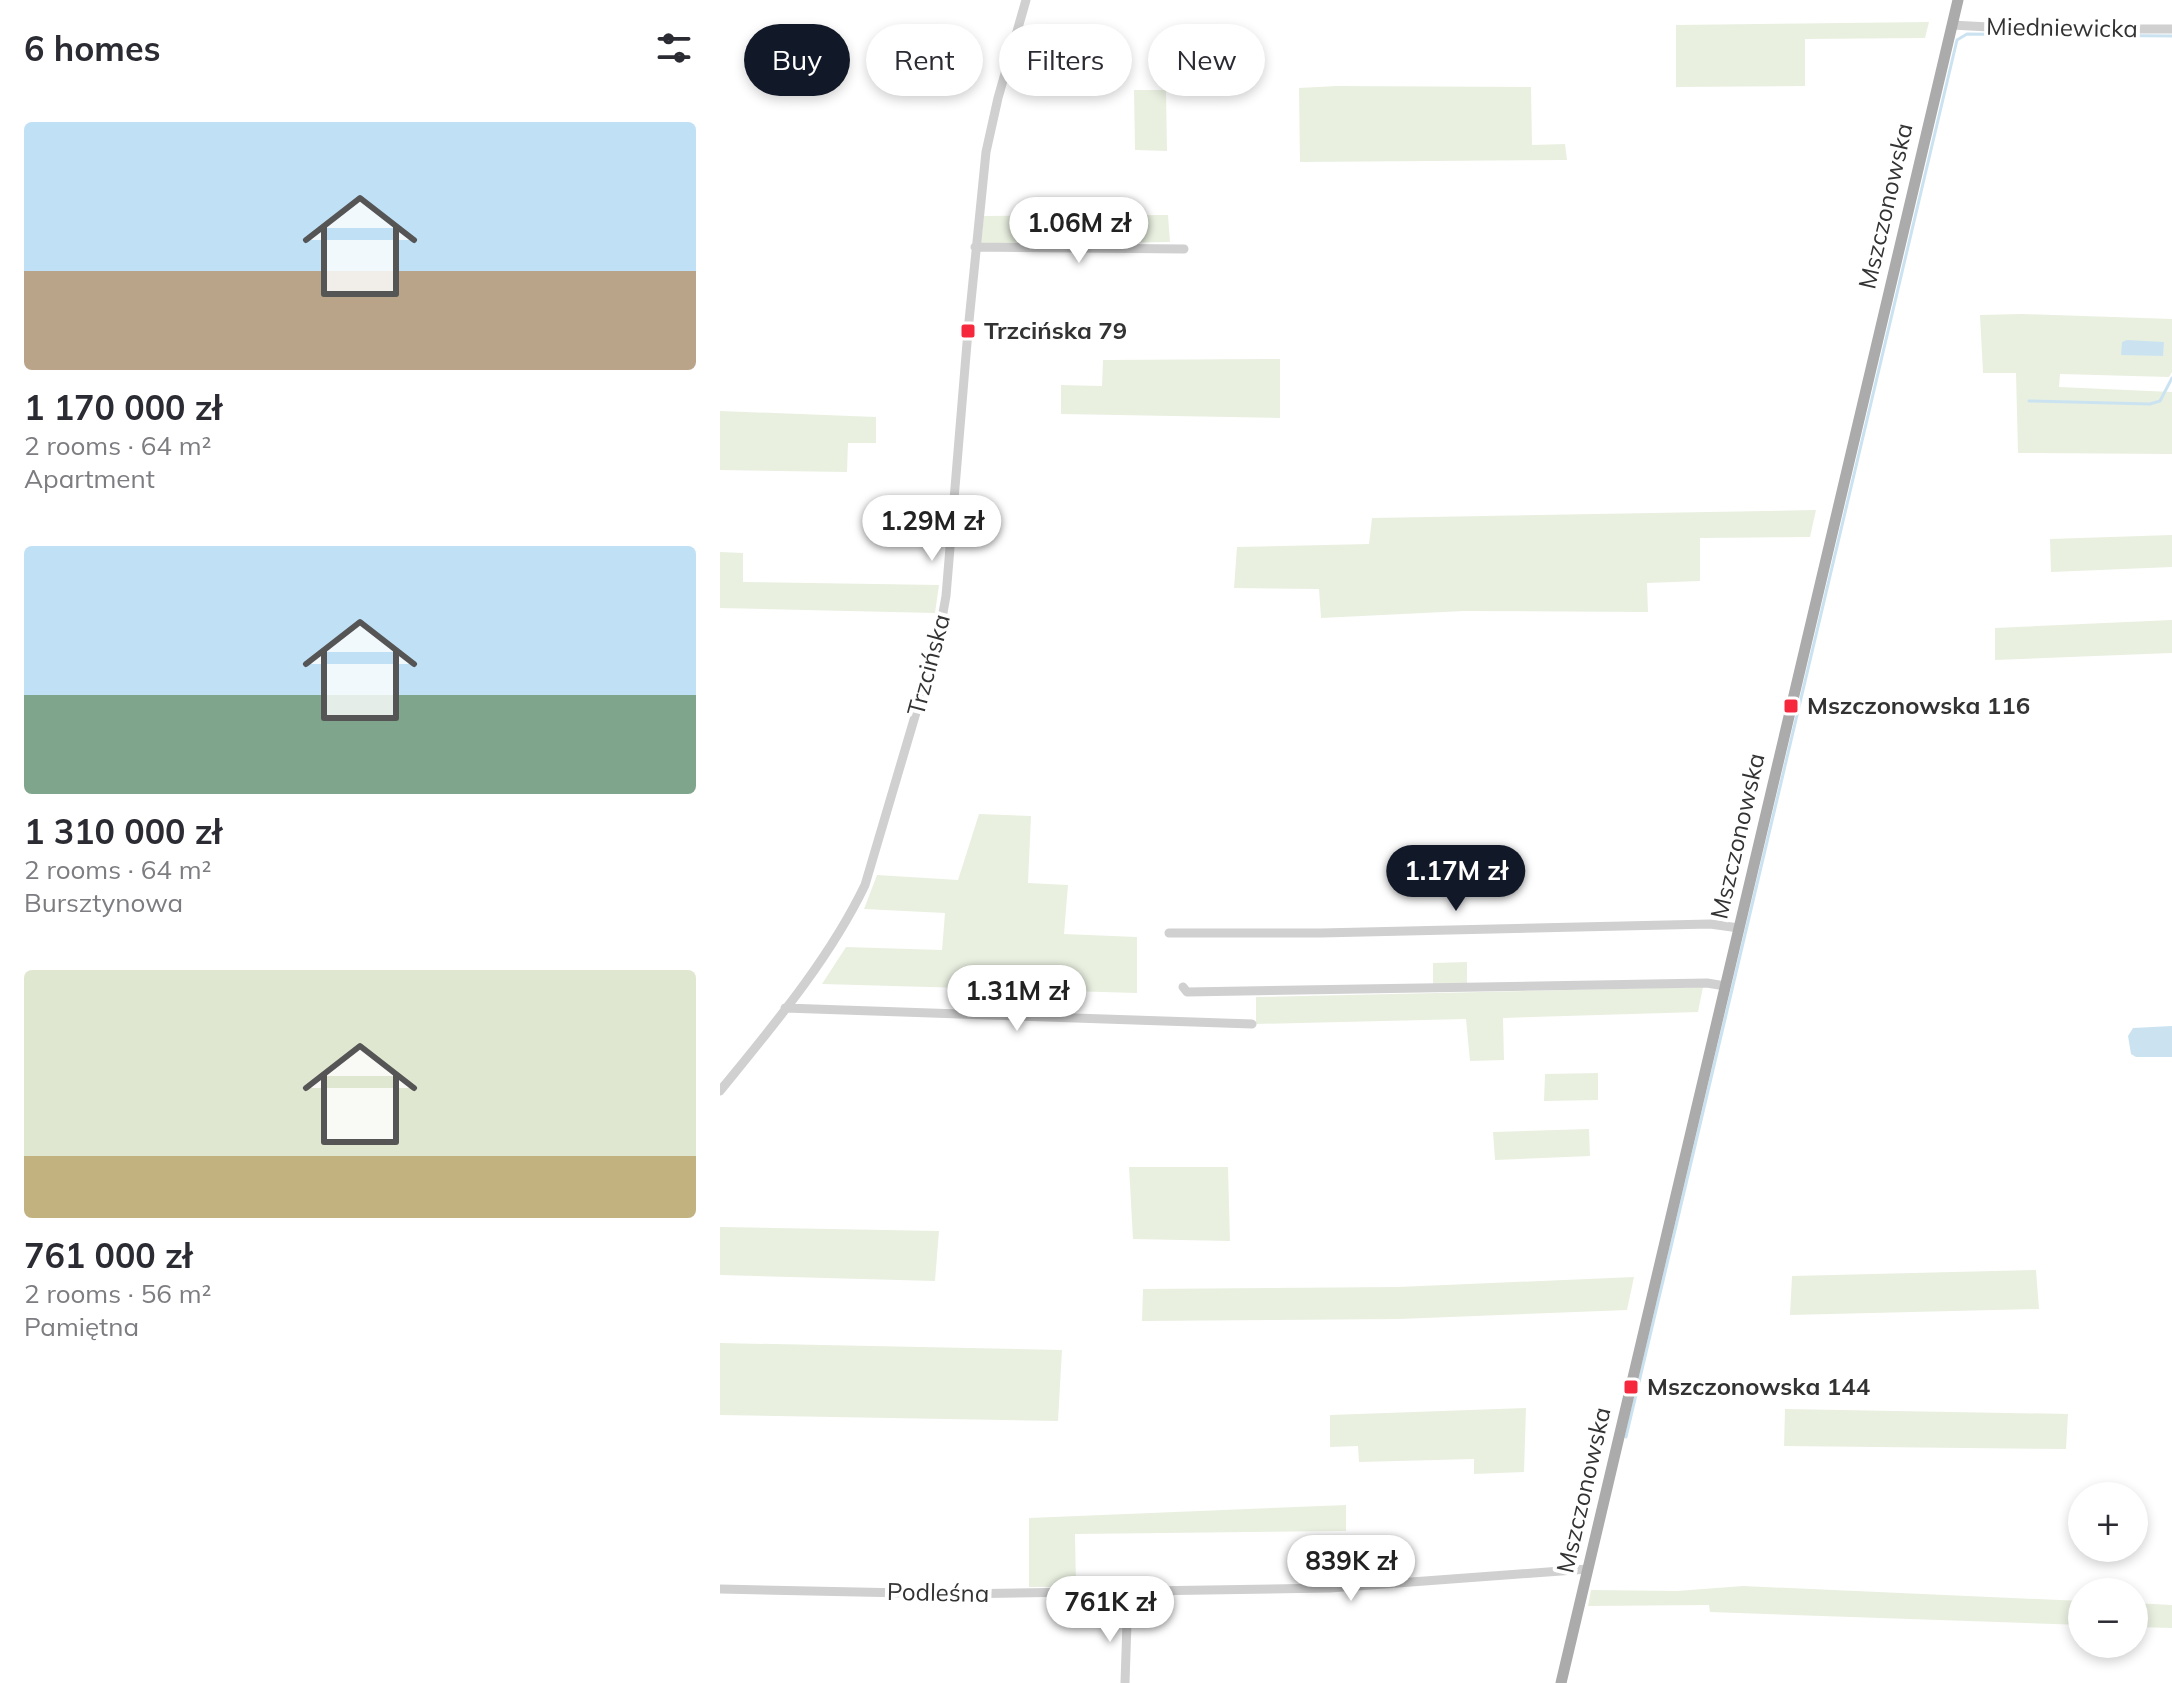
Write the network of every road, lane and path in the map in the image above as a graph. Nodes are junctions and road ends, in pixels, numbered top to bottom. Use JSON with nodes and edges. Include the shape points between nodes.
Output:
{"nodes":[{"id":1,"x":1026,"y":0,"type":"edge"},
{"id":2,"x":1958,"y":0,"type":"edge"},
{"id":3,"x":1952,"y":25,"type":"junction"},
{"id":4,"x":2172,"y":29,"type":"edge"},
{"id":5,"x":975,"y":247,"type":"junction"},
{"id":6,"x":1184,"y":249,"type":"dead end"},
{"id":7,"x":1739,"y":928,"type":"junction"},
{"id":8,"x":1169,"y":933,"type":"dead end"},
{"id":9,"x":1725,"y":986,"type":"junction"},
{"id":10,"x":1183,"y":987,"type":"dead end"},
{"id":11,"x":785,"y":1008,"type":"junction"},
{"id":12,"x":1252,"y":1024,"type":"dead end"},
{"id":13,"x":720,"y":1091,"type":"edge"},
{"id":14,"x":1588,"y":1569,"type":"junction"},
{"id":15,"x":720,"y":1589,"type":"edge"},
{"id":16,"x":1128,"y":1592,"type":"junction"},
{"id":17,"x":1125,"y":1683,"type":"edge"},
{"id":18,"x":1561,"y":1683,"type":"edge"}],
"edges":[{"from":1,"to":5,"type":"street","name":"Trzcińska","via":[[986,152]]},
{"from":2,"to":3,"type":"main road","name":"Mszczonowska"},
{"from":3,"to":4,"type":"street","name":"Miedniewicka"},
{"from":3,"to":7,"type":"main road","name":"Mszczonowska"},
{"from":5,"to":6,"type":"street"},
{"from":5,"to":11,"type":"street","name":"Trzcińska","via":[[939,635],[865,885],[834,941]]},
{"from":7,"to":8,"type":"street","via":[[1710,924]]},
{"from":7,"to":9,"type":"main road","name":"Mszczonowska"},
{"from":9,"to":10,"type":"street","via":[[1218,992],[1187,992]]},
{"from":9,"to":14,"type":"main road","name":"Mszczonowska"},
{"from":11,"to":12,"type":"street"},
{"from":11,"to":13,"type":"street","name":"Trzcińska"},
{"from":14,"to":16,"type":"street","name":"Podleśna","via":[[1330,1588]]},
{"from":14,"to":18,"type":"main road","name":"Mszczonowska"},
{"from":15,"to":16,"type":"street","name":"Podleśna"},
{"from":16,"to":17,"type":"street"}]}
